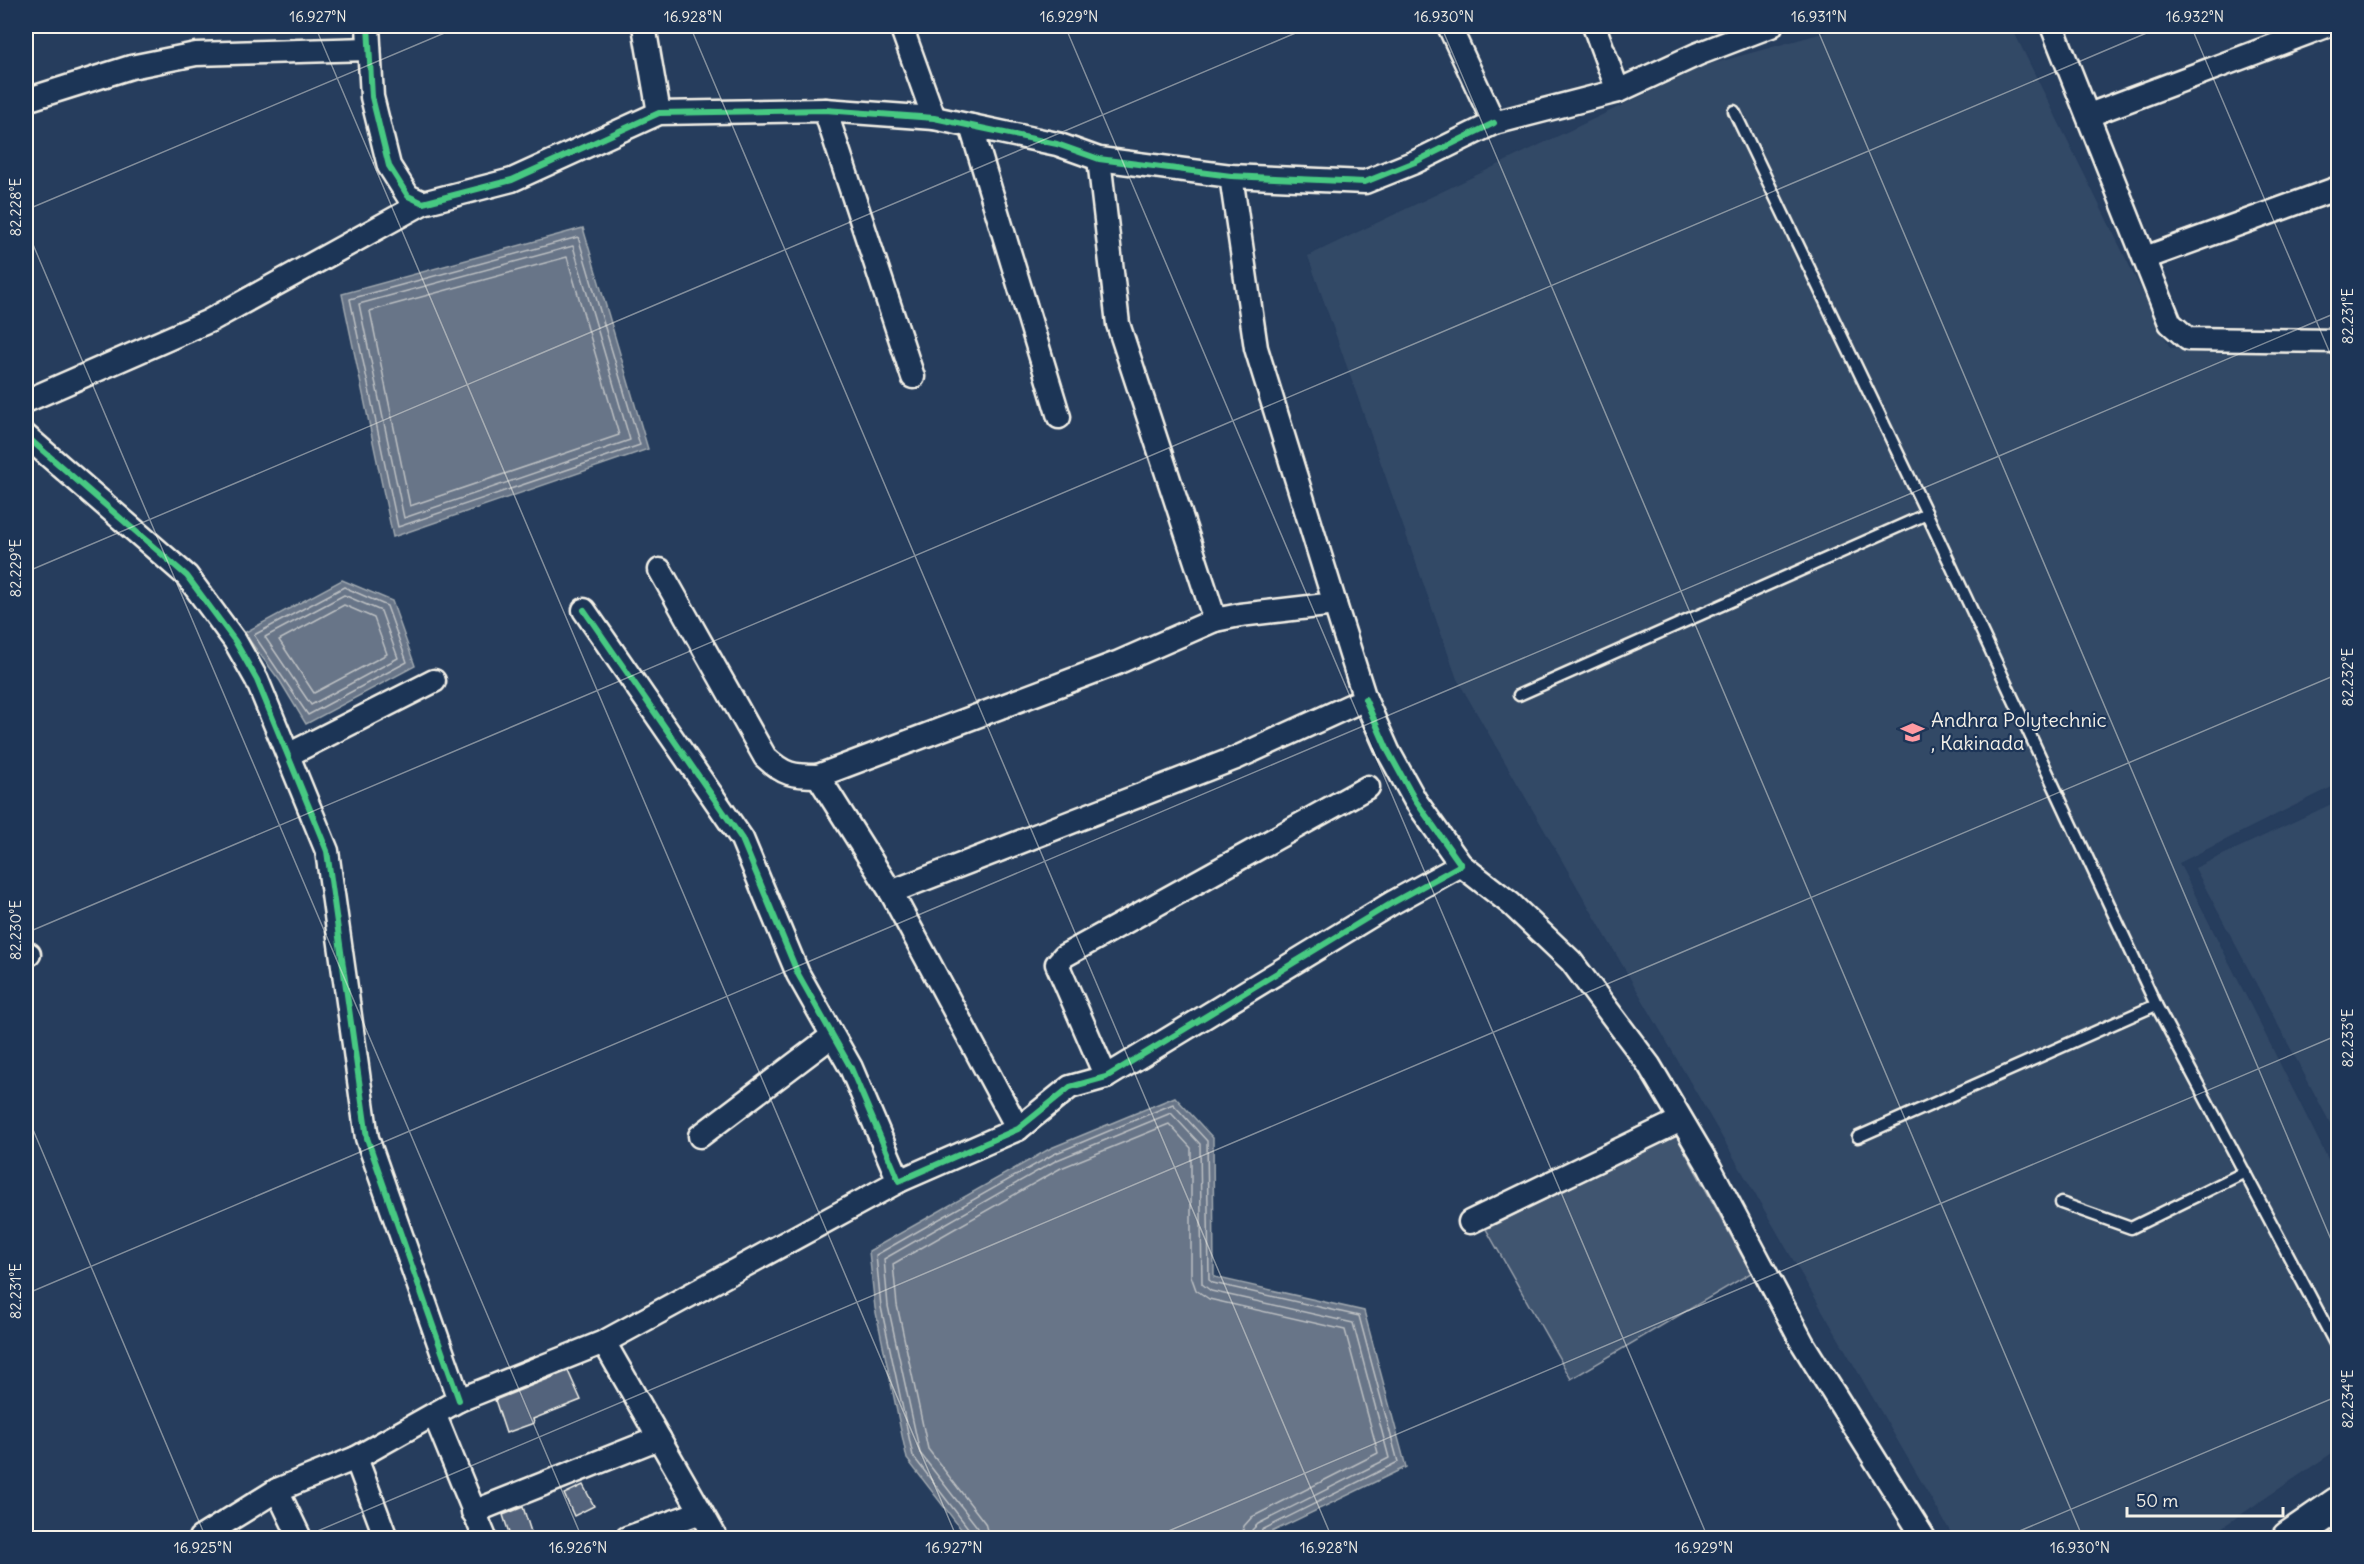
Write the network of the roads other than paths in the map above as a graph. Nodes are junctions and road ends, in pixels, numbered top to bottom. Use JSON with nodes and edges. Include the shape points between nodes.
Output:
{"nodes":[{"id":1,"x":368,"y":26,"type":"edge"},
{"id":2,"x":644,"y":26,"type":"edge"},
{"id":3,"x":901,"y":26,"type":"edge"},
{"id":4,"x":1449,"y":26,"type":"edge"},
{"id":5,"x":1594,"y":26,"type":"edge"},
{"id":6,"x":2052,"y":26,"type":"edge"},
{"id":7,"x":2326,"y":26,"type":"edge"},
{"id":8,"x":1765,"y":27,"type":"edge"},
{"id":9,"x":369,"y":49,"type":"junction"},
{"id":10,"x":1618,"y":90,"type":"junction"},
{"id":11,"x":26,"y":100,"type":"edge"},
{"id":12,"x":825,"y":110,"type":"junction"},
{"id":13,"x":1734,"y":111,"type":"dead end"},
{"id":14,"x":659,"y":113,"type":"junction"},
{"id":15,"x":2089,"y":115,"type":"junction"},
{"id":16,"x":934,"y":118,"type":"junction"},
{"id":17,"x":1494,"y":123,"type":"junction"},
{"id":18,"x":971,"y":126,"type":"junction"},
{"id":19,"x":1099,"y":159,"type":"junction"},
{"id":20,"x":1231,"y":176,"type":"junction"},
{"id":21,"x":2338,"y":188,"type":"edge"},
{"id":22,"x":423,"y":203,"type":"junction"},
{"id":23,"x":2145,"y":258,"type":"junction"},
{"id":24,"x":2338,"y":341,"type":"edge"},
{"id":25,"x":914,"y":377,"type":"dead end"},
{"id":26,"x":26,"y":401,"type":"edge"},
{"id":27,"x":1059,"y":417,"type":"dead end"},
{"id":28,"x":26,"y":436,"type":"edge"},
{"id":29,"x":1927,"y":514,"type":"junction"},
{"id":30,"x":660,"y":570,"type":"dead end"},
{"id":31,"x":1335,"y":604,"type":"junction"},
{"id":32,"x":584,"y":610,"type":"dead end"},
{"id":33,"x":1215,"y":621,"type":"junction"},
{"id":34,"x":434,"y":681,"type":"dead end"},
{"id":35,"x":1519,"y":695,"type":"dead end"},
{"id":36,"x":1365,"y":699,"type":"junction"},
{"id":37,"x":288,"y":755,"type":"junction"},
{"id":38,"x":818,"y":776,"type":"junction"},
{"id":39,"x":1368,"y":787,"type":"dead end"},
{"id":40,"x":1461,"y":865,"type":"junction"},
{"id":41,"x":891,"y":892,"type":"junction"},
{"id":42,"x":2156,"y":1005,"type":"junction"},
{"id":43,"x":832,"y":1036,"type":"junction"},
{"id":44,"x":1106,"y":1077,"type":"junction"},
{"id":45,"x":1681,"y":1120,"type":"junction"},
{"id":46,"x":1018,"y":1129,"type":"junction"},
{"id":47,"x":700,"y":1136,"type":"dead end"},
{"id":48,"x":1858,"y":1137,"type":"dead end"},
{"id":49,"x":2245,"y":1172,"type":"junction"},
{"id":50,"x":899,"y":1181,"type":"junction"},
{"id":51,"x":2061,"y":1203,"type":"dead end"},
{"id":52,"x":1470,"y":1222,"type":"dead end"},
{"id":53,"x":604,"y":1341,"type":"junction"},
{"id":54,"x":2338,"y":1349,"type":"edge"},
{"id":55,"x":459,"y":1400,"type":"junction"},
{"id":56,"x":435,"y":1416,"type":"junction"},
{"id":57,"x":659,"y":1438,"type":"junction"},
{"id":58,"x":356,"y":1458,"type":"junction"},
{"id":59,"x":277,"y":1490,"type":"junction"},
{"id":60,"x":2338,"y":1504,"type":"edge"},
{"id":61,"x":473,"y":1512,"type":"junction"},
{"id":62,"x":701,"y":1512,"type":"junction"},
{"id":63,"x":200,"y":1539,"type":"edge"},
{"id":64,"x":300,"y":1539,"type":"edge"},
{"id":65,"x":386,"y":1539,"type":"edge"},
{"id":66,"x":485,"y":1539,"type":"edge"},
{"id":67,"x":627,"y":1539,"type":"edge"},
{"id":68,"x":716,"y":1539,"type":"edge"},
{"id":69,"x":1924,"y":1539,"type":"edge"},
{"id":70,"x":2289,"y":1539,"type":"edge"}],
"edges":[{"from":1,"to":9,"type":"street"},
{"from":2,"to":14,"type":"street"},
{"from":3,"to":16,"type":"street"},
{"from":4,"to":17,"type":"street"},
{"from":5,"to":10,"type":"street"},
{"from":6,"to":15,"type":"street"},
{"from":7,"to":15,"type":"street"},
{"from":8,"to":10,"type":"street"},
{"from":9,"to":11,"type":"street","via":[[196,54],[131,67]]},
{"from":9,"to":22,"type":"street","via":[[372,96],[389,166],[408,196]]},
{"from":10,"to":17,"type":"street"},
{"from":12,"to":14,"type":"street"},
{"from":12,"to":16,"type":"street"},
{"from":12,"to":25,"type":"street"},
{"from":13,"to":29,"type":"lane"},
{"from":14,"to":22,"type":"street","via":[[512,180]]},
{"from":15,"to":23,"type":"street"},
{"from":16,"to":18,"type":"street"},
{"from":17,"to":20,"type":"street","via":[[1365,182]]},
{"from":18,"to":19,"type":"street","via":[[1057,144]]},
{"from":18,"to":27,"type":"street"},
{"from":19,"to":20,"type":"street"},
{"from":19,"to":33,"type":"street","via":[[1118,324]]},
{"from":20,"to":31,"type":"street","via":[[1256,348]]},
{"from":21,"to":23,"type":"street"},
{"from":22,"to":26,"type":"street","via":[[209,321]]},
{"from":23,"to":24,"type":"street","via":[[2170,323],[2188,339]]},
{"from":28,"to":37,"type":"street","via":[[187,576],[235,640],[257,680]]},
{"from":29,"to":35,"type":"lane"},
{"from":29,"to":42,"type":"lane"},
{"from":30,"to":38,"type":"street","via":[[765,757],[793,776]]},
{"from":31,"to":33,"type":"street"},
{"from":31,"to":36,"type":"street"},
{"from":32,"to":43,"type":"street","via":[[742,839],[798,974]]},
{"from":33,"to":38,"type":"street","via":[[1117,663]]},
{"from":34,"to":37,"type":"street"},
{"from":36,"to":40,"type":"street","via":[[1415,800]]},
{"from":36,"to":41,"type":"street","via":[[1236,758]]},
{"from":37,"to":55,"type":"street","via":[[327,850],[367,1138]]},
{"from":38,"to":41,"type":"street"},
{"from":39,"to":44,"type":"street","via":[[1064,956],[1057,964]]},
{"from":40,"to":44,"type":"street"},
{"from":40,"to":45,"type":"street","via":[[1511,904],[1570,961],[1649,1065]]},
{"from":41,"to":46,"type":"street"},
{"from":42,"to":48,"type":"lane"},
{"from":42,"to":49,"type":"lane"},
{"from":43,"to":47,"type":"street"},
{"from":43,"to":50,"type":"street","via":[[851,1068]]},
{"from":44,"to":46,"type":"street","via":[[1070,1087]]},
{"from":45,"to":52,"type":"street"},
{"from":45,"to":69,"type":"street","via":[[1803,1344]]},
{"from":46,"to":50,"type":"street"},
{"from":49,"to":51,"type":"lane","via":[[2131,1228]]},
{"from":49,"to":54,"type":"lane"},
{"from":50,"to":53,"type":"street"},
{"from":53,"to":55,"type":"street"},
{"from":53,"to":57,"type":"street"},
{"from":55,"to":56,"type":"street"},
{"from":56,"to":58,"type":"street"},
{"from":56,"to":61,"type":"street"},
{"from":57,"to":61,"type":"street"},
{"from":57,"to":62,"type":"street"},
{"from":58,"to":59,"type":"street"},
{"from":58,"to":65,"type":"street"},
{"from":59,"to":63,"type":"street"},
{"from":59,"to":64,"type":"street"},
{"from":60,"to":70,"type":"highway"},
{"from":61,"to":66,"type":"street"},
{"from":62,"to":67,"type":"street"},
{"from":62,"to":68,"type":"street"}]}
